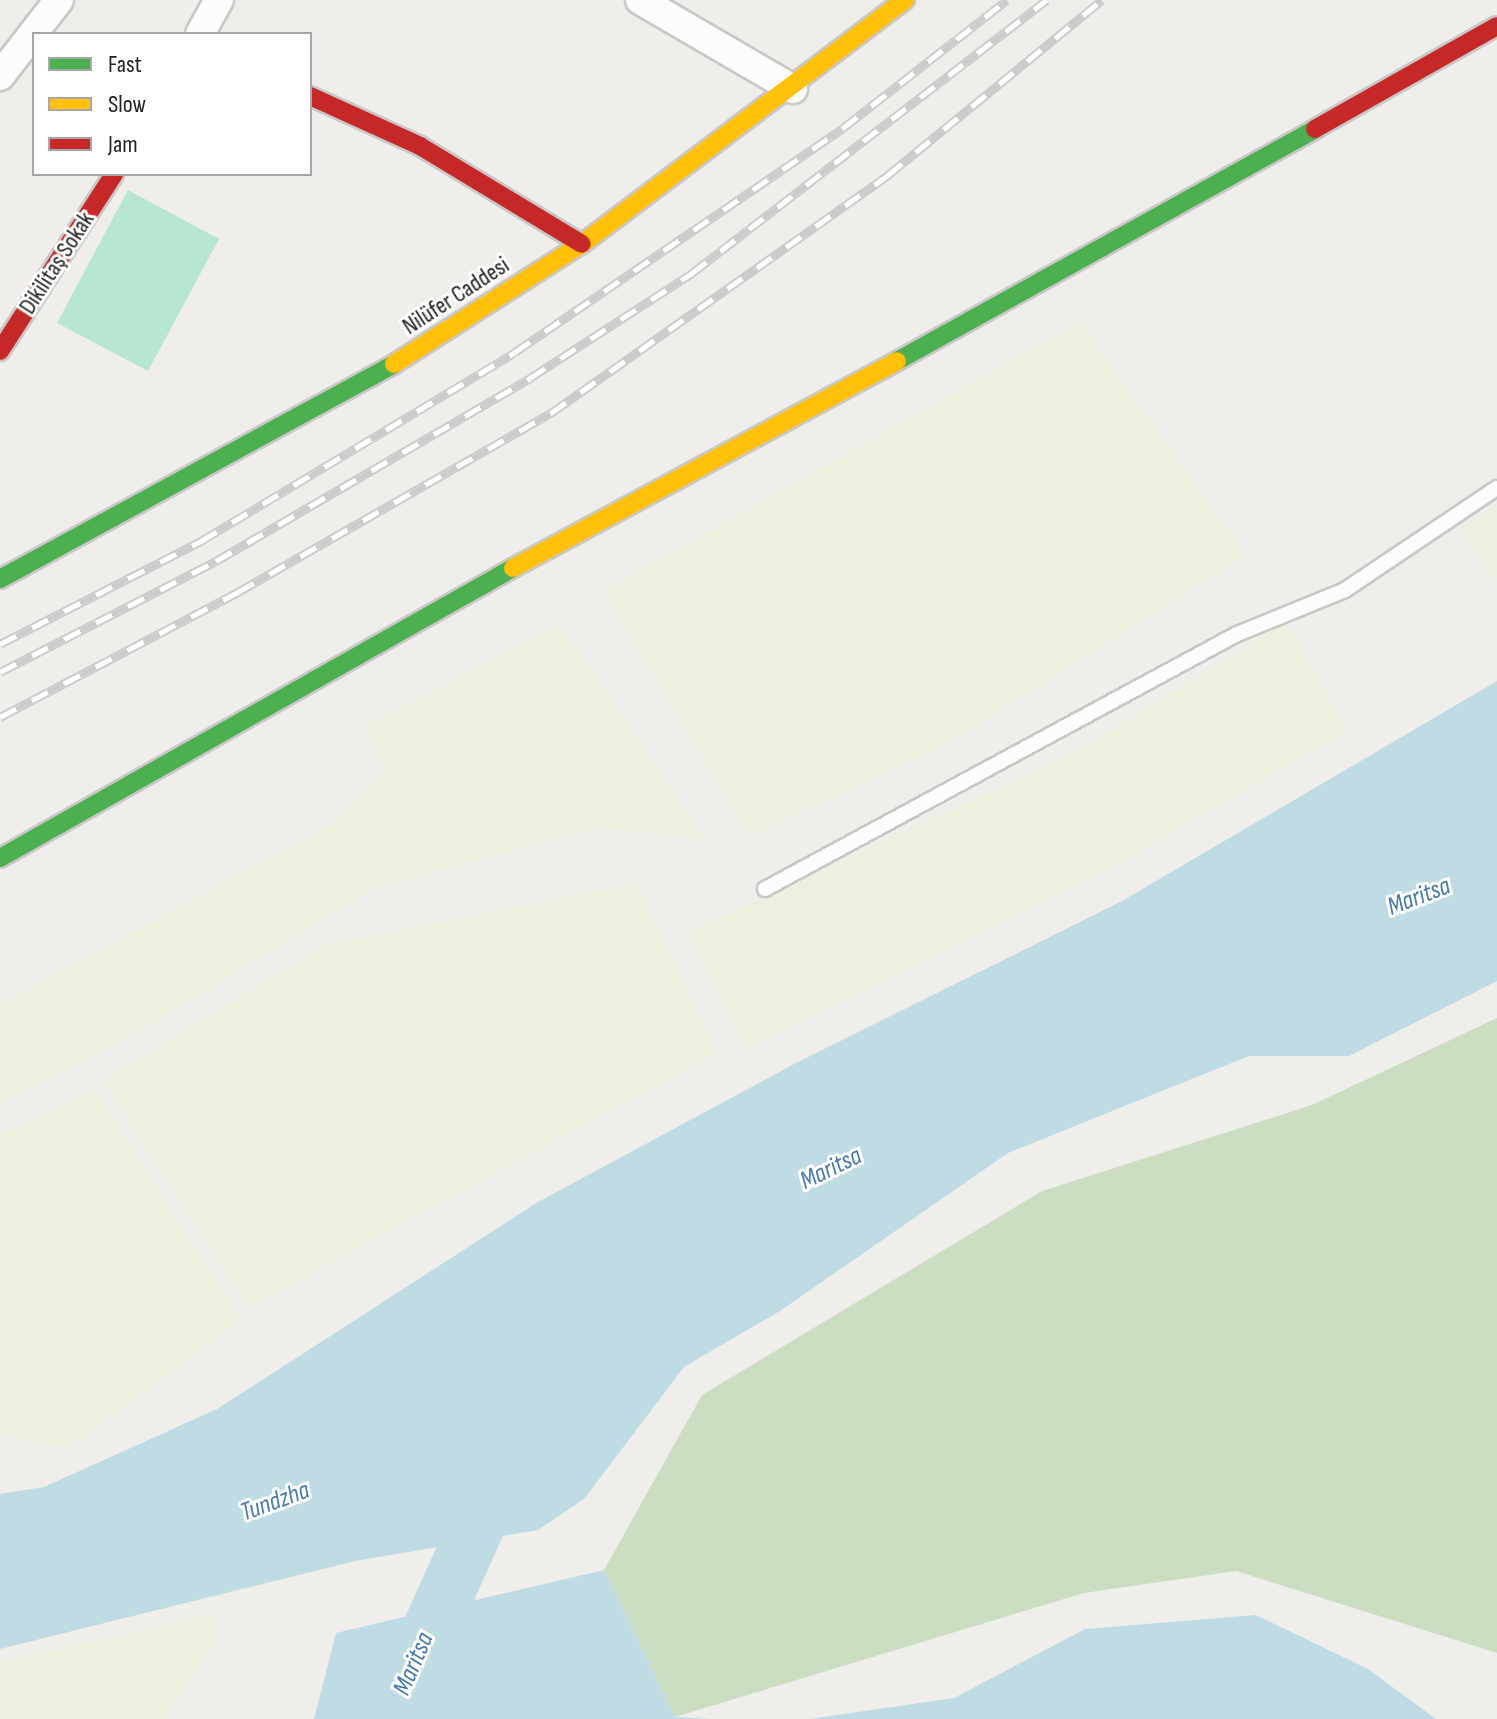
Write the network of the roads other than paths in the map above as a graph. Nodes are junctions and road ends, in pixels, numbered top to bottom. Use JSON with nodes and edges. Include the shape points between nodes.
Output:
{"nodes":[{"id":1,"x":59,"y":0,"type":"edge"},
{"id":2,"x":219,"y":0,"type":"edge"},
{"id":3,"x":640,"y":0,"type":"edge"},
{"id":4,"x":905,"y":0,"type":"edge"},
{"id":5,"x":1497,"y":26,"type":"edge"},
{"id":6,"x":34,"y":32,"type":"edge"},
{"id":7,"x":201,"y":32,"type":"edge"},
{"id":8,"x":32,"y":35,"type":"edge"},
{"id":9,"x":0,"y":76,"type":"edge"},
{"id":10,"x":793,"y":89,"type":"junction"},
{"id":11,"x":312,"y":97,"type":"edge"},
{"id":12,"x":113,"y":176,"type":"edge"},
{"id":13,"x":582,"y":244,"type":"junction"},
{"id":14,"x":0,"y":351,"type":"edge"},
{"id":15,"x":1497,"y":488,"type":"edge"},
{"id":16,"x":0,"y":579,"type":"edge"},
{"id":17,"x":0,"y":858,"type":"edge"},
{"id":18,"x":765,"y":889,"type":"dead end"}],
"edges":[{"from":1,"to":6,"type":"street"},
{"from":2,"to":7,"type":"street"},
{"from":3,"to":10,"type":"street"},
{"from":4,"to":10,"type":"street","name":"Nilüfer Caddesi"},
{"from":5,"to":17,"type":"street","via":[[1104,249],[326,669]]},
{"from":8,"to":9,"type":"street"},
{"from":10,"to":13,"type":"street","name":"Nilüfer Caddesi"},
{"from":11,"to":13,"type":"street","via":[[420,146]]},
{"from":12,"to":14,"type":"street","name":"Dikilitaş Sokak"},
{"from":13,"to":16,"type":"street","name":"Nilüfer Caddesi","via":[[347,394]]},
{"from":15,"to":18,"type":"lane","via":[[1345,590],[1237,634]]}]}
